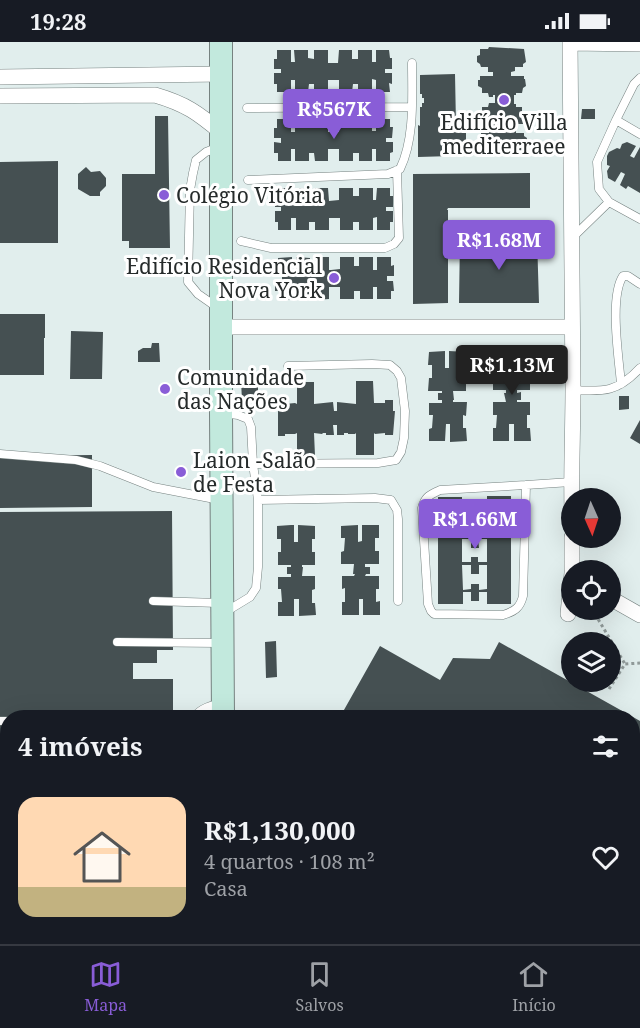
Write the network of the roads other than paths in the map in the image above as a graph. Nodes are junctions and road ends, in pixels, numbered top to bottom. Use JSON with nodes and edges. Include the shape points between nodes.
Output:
{"nodes":[{"id":1,"x":221,"y":42,"type":"edge"},
{"id":2,"x":570,"y":43,"type":"edge"},
{"id":3,"x":640,"y":44,"type":"edge"},
{"id":4,"x":412,"y":63,"type":"dead end"},
{"id":5,"x":222,"y":75,"type":"junction"},
{"id":6,"x":0,"y":77,"type":"edge"},
{"id":7,"x":640,"y":78,"type":"edge"},
{"id":8,"x":0,"y":96,"type":"edge"},
{"id":9,"x":411,"y":107,"type":"junction"},
{"id":10,"x":247,"y":108,"type":"dead end"},
{"id":11,"x":616,"y":120,"type":"junction"},
{"id":12,"x":640,"y":134,"type":"edge"},
{"id":13,"x":222,"y":139,"type":"junction"},
{"id":14,"x":397,"y":170,"type":"junction"},
{"id":15,"x":248,"y":180,"type":"dead end"},
{"id":16,"x":609,"y":202,"type":"junction"},
{"id":17,"x":640,"y":219,"type":"edge"},
{"id":18,"x":571,"y":239,"type":"junction"},
{"id":19,"x":241,"y":241,"type":"dead end"},
{"id":20,"x":640,"y":284,"type":"edge"},
{"id":21,"x":222,"y":319,"type":"junction"},
{"id":22,"x":572,"y":327,"type":"junction"},
{"id":23,"x":288,"y":366,"type":"dead end"},
{"id":24,"x":640,"y":368,"type":"edge"},
{"id":25,"x":621,"y":384,"type":"junction"},
{"id":26,"x":573,"y":390,"type":"junction"},
{"id":27,"x":221,"y":413,"type":"junction"},
{"id":28,"x":0,"y":454,"type":"edge"},
{"id":29,"x":254,"y":464,"type":"junction"},
{"id":30,"x":571,"y":482,"type":"junction"},
{"id":31,"x":526,"y":485,"type":"junction"},
{"id":32,"x":571,"y":488,"type":"edge"},
{"id":33,"x":258,"y":500,"type":"junction"},
{"id":34,"x":222,"y":501,"type":"junction"},
{"id":35,"x":153,"y":601,"type":"dead end"},
{"id":36,"x":398,"y":601,"type":"dead end"},
{"id":37,"x":621,"y":604,"type":"edge"},
{"id":38,"x":223,"y":608,"type":"junction"},
{"id":39,"x":640,"y":615,"type":"edge"},
{"id":40,"x":117,"y":642,"type":"dead end"},
{"id":41,"x":223,"y":643,"type":"junction"},
{"id":42,"x":204,"y":710,"type":"edge"},
{"id":43,"x":223,"y":710,"type":"edge"}],
"edges":[{"from":1,"to":5,"type":"street"},
{"from":2,"to":3,"type":"street"},
{"from":2,"to":18,"type":"street"},
{"from":4,"to":9,"type":"lane"},
{"from":5,"to":6,"type":"street"},
{"from":5,"to":13,"type":"street"},
{"from":7,"to":11,"type":"lane"},
{"from":8,"to":13,"type":"street","via":[[156,95],[194,110]]},
{"from":9,"to":10,"type":"lane"},
{"from":9,"to":14,"type":"lane","via":[[406,157]]},
{"from":11,"to":12,"type":"lane"},
{"from":11,"to":16,"type":"lane","via":[[597,162],[598,189]]},
{"from":13,"to":21,"type":"street"},
{"from":13,"to":21,"type":"lane","via":[[196,160],[190,190],[188,282]]},
{"from":14,"to":15,"type":"lane","via":[[388,174]]},
{"from":14,"to":19,"type":"lane","via":[[399,237],[394,244],[385,248],[271,248]]},
{"from":16,"to":17,"type":"lane"},
{"from":16,"to":18,"type":"lane"},
{"from":18,"to":22,"type":"street"},
{"from":20,"to":25,"type":"lane","via":[[628,276],[618,283]]},
{"from":21,"to":22,"type":"street"},
{"from":21,"to":27,"type":"street"},
{"from":22,"to":26,"type":"street"},
{"from":23,"to":29,"type":"lane","via":[[390,365],[401,378],[405,411],[401,452],[396,460],[378,463]]},
{"from":24,"to":25,"type":"lane"},
{"from":25,"to":26,"type":"lane","via":[[600,392]]},
{"from":26,"to":30,"type":"street"},
{"from":27,"to":29,"type":"lane","via":[[248,419]]},
{"from":27,"to":34,"type":"street"},
{"from":28,"to":34,"type":"lane","via":[[76,460],[153,487]]},
{"from":29,"to":33,"type":"lane"},
{"from":30,"to":31,"type":"lane"},
{"from":30,"to":32,"type":"street"},
{"from":31,"to":31,"type":"lane","via":[[440,490],[424,500],[428,604],[435,614],[503,615],[519,608],[523,596]]},
{"from":33,"to":36,"type":"lane","via":[[391,500],[398,519]]},
{"from":33,"to":38,"type":"lane","via":[[256,588],[250,597]]},
{"from":34,"to":38,"type":"street"},
{"from":35,"to":38,"type":"lane"},
{"from":37,"to":39,"type":"street"},
{"from":38,"to":41,"type":"street"},
{"from":40,"to":41,"type":"lane"},
{"from":41,"to":43,"type":"street"},
{"from":42,"to":43,"type":"lane","via":[[215,704]]}]}
